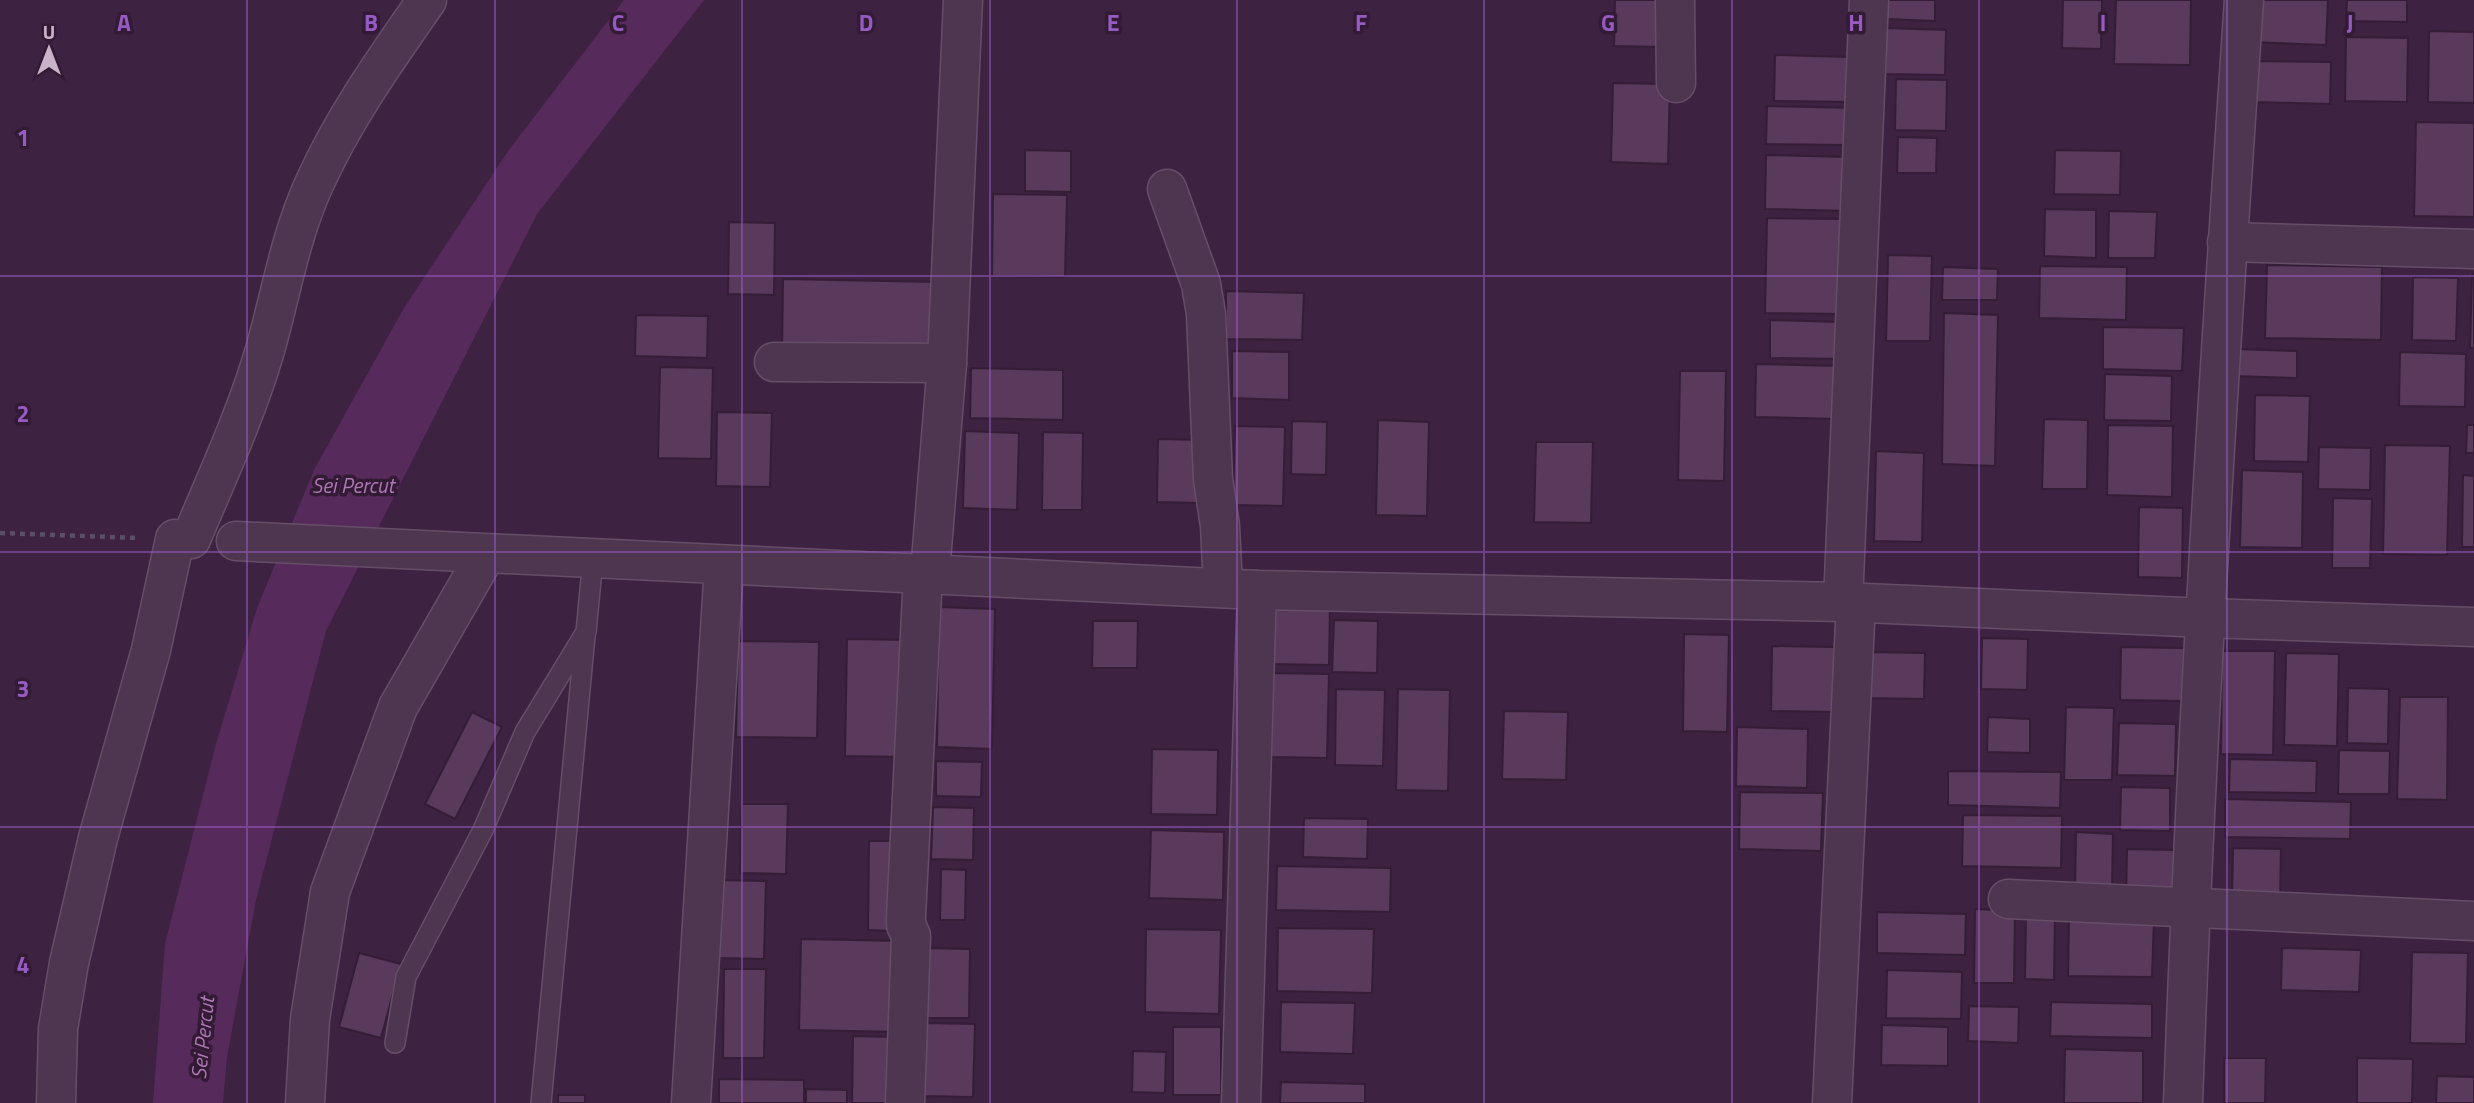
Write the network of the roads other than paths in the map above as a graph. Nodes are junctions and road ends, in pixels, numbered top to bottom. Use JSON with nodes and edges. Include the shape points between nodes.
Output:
{"nodes":[{"id":1,"x":427,"y":0,"type":"edge"},
{"id":2,"x":963,"y":0,"type":"edge"},
{"id":3,"x":1675,"y":0,"type":"edge"},
{"id":4,"x":1869,"y":0,"type":"edge"},
{"id":5,"x":2244,"y":0,"type":"edge"},
{"id":6,"x":1676,"y":83,"type":"dead end"},
{"id":7,"x":1167,"y":189,"type":"dead end"},
{"id":8,"x":2227,"y":242,"type":"junction"},
{"id":9,"x":2474,"y":249,"type":"edge"},
{"id":10,"x":774,"y":362,"type":"dead end"},
{"id":11,"x":947,"y":363,"type":"junction"},
{"id":12,"x":236,"y":541,"type":"dead end"},
{"id":13,"x":486,"y":554,"type":"junction"},
{"id":14,"x":593,"y":559,"type":"junction"},
{"id":15,"x":724,"y":565,"type":"junction"},
{"id":16,"x":926,"y":573,"type":"junction"},
{"id":17,"x":1240,"y":589,"type":"junction"},
{"id":18,"x":1849,"y":602,"type":"junction"},
{"id":19,"x":2206,"y":618,"type":"junction"},
{"id":20,"x":2474,"y":627,"type":"edge"},
{"id":21,"x":586,"y":632,"type":"junction"},
{"id":22,"x":2008,"y":899,"type":"dead end"},
{"id":23,"x":2190,"y":907,"type":"junction"},
{"id":24,"x":2474,"y":921,"type":"edge"},
{"id":25,"x":395,"y":1043,"type":"dead end"},
{"id":26,"x":56,"y":1103,"type":"edge"},
{"id":27,"x":305,"y":1103,"type":"edge"},
{"id":28,"x":541,"y":1103,"type":"edge"},
{"id":29,"x":691,"y":1103,"type":"edge"},
{"id":30,"x":905,"y":1103,"type":"edge"},
{"id":31,"x":1241,"y":1103,"type":"edge"},
{"id":32,"x":1832,"y":1103,"type":"edge"},
{"id":33,"x":2183,"y":1103,"type":"edge"}],
"edges":[{"from":1,"to":26,"type":"street","via":[[355,105],[314,183],[240,420],[183,539],[98,838],[69,962],[58,1028]]},
{"from":2,"to":11,"type":"street"},
{"from":3,"to":6,"type":"street"},
{"from":4,"to":18,"type":"street"},
{"from":5,"to":8,"type":"street"},
{"from":7,"to":17,"type":"street","via":[[1201,284],[1213,479],[1220,526]]},
{"from":8,"to":9,"type":"street"},
{"from":8,"to":19,"type":"street"},
{"from":10,"to":11,"type":"street"},
{"from":11,"to":16,"type":"street"},
{"from":12,"to":13,"type":"street"},
{"from":13,"to":14,"type":"street"},
{"from":13,"to":27,"type":"street","via":[[398,707],[330,892],[310,1019]]},
{"from":14,"to":15,"type":"street"},
{"from":14,"to":21,"type":"lane"},
{"from":15,"to":16,"type":"street"},
{"from":15,"to":29,"type":"street"},
{"from":16,"to":17,"type":"street"},
{"from":16,"to":30,"type":"street","via":[[906,917],[911,936]]},
{"from":17,"to":18,"type":"street"},
{"from":17,"to":31,"type":"street"},
{"from":18,"to":19,"type":"street"},
{"from":18,"to":32,"type":"street"},
{"from":19,"to":20,"type":"street"},
{"from":19,"to":23,"type":"street"},
{"from":21,"to":25,"type":"lane","via":[[525,732],[483,830],[406,977]]},
{"from":21,"to":28,"type":"lane"},
{"from":22,"to":23,"type":"street"},
{"from":23,"to":24,"type":"street"},
{"from":23,"to":33,"type":"street"}]}
